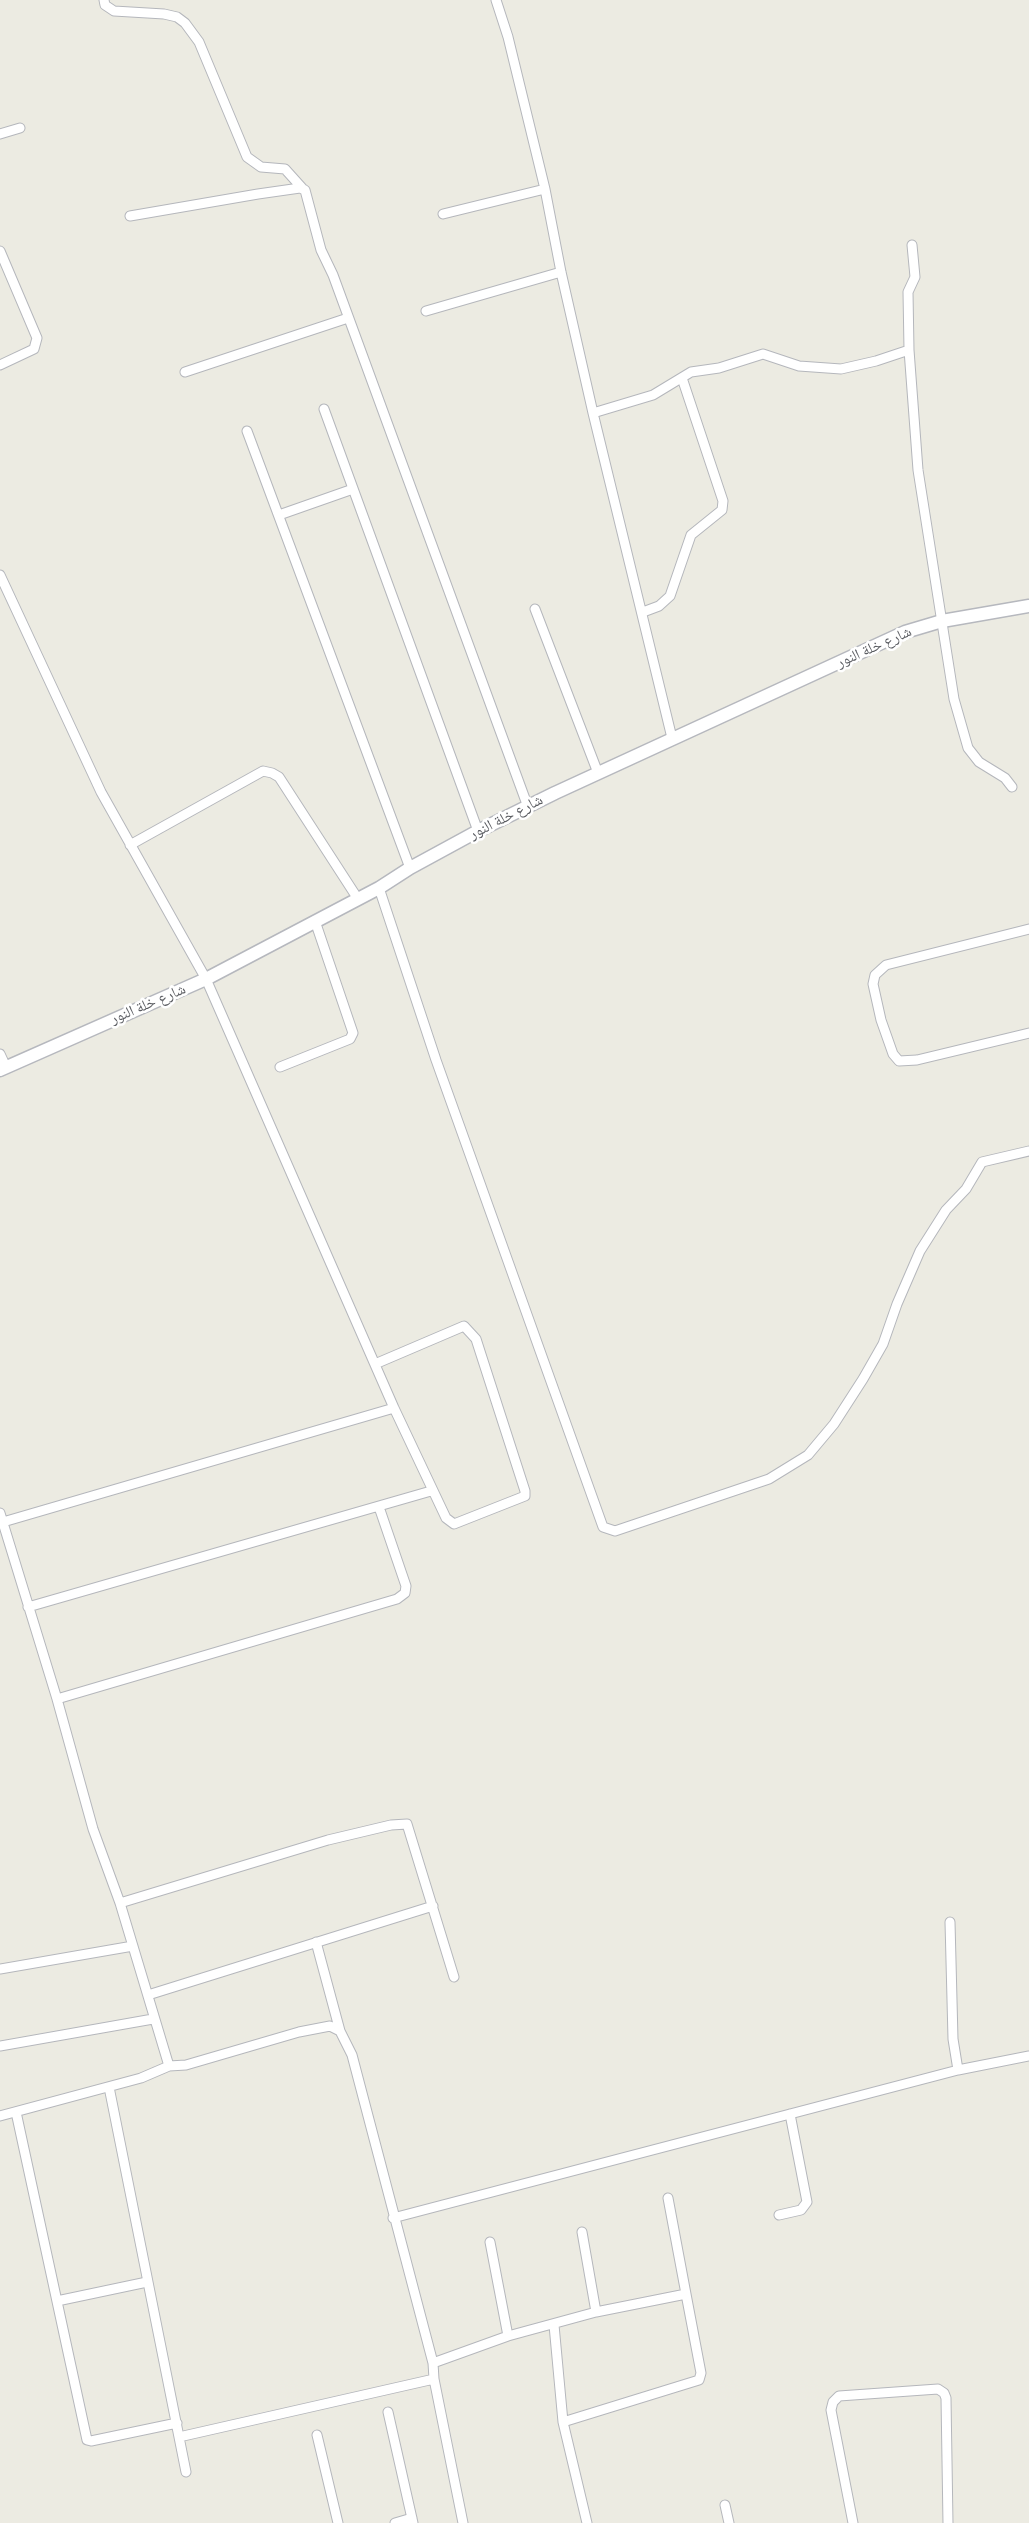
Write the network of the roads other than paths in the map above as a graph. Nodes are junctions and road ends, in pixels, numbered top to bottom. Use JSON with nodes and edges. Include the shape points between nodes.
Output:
{"nodes":[{"id":1,"x":104,"y":0,"type":"edge"},
{"id":2,"x":496,"y":0,"type":"edge"},
{"id":3,"x":20,"y":128,"type":"dead end"},
{"id":4,"x":0,"y":134,"type":"edge"},
{"id":5,"x":545,"y":188,"type":"junction"},
{"id":6,"x":303,"y":189,"type":"junction"},
{"id":7,"x":443,"y":214,"type":"dead end"},
{"id":8,"x":130,"y":216,"type":"dead end"},
{"id":9,"x":912,"y":245,"type":"dead end"},
{"id":10,"x":0,"y":251,"type":"edge"},
{"id":11,"x":561,"y":272,"type":"junction"},
{"id":12,"x":426,"y":311,"type":"dead end"},
{"id":13,"x":348,"y":318,"type":"junction"},
{"id":14,"x":909,"y":350,"type":"junction"},
{"id":15,"x":0,"y":365,"type":"edge"},
{"id":16,"x":185,"y":372,"type":"dead end"},
{"id":17,"x":682,"y":378,"type":"junction"},
{"id":18,"x":324,"y":409,"type":"dead end"},
{"id":19,"x":593,"y":413,"type":"junction"},
{"id":20,"x":247,"y":431,"type":"dead end"},
{"id":21,"x":353,"y":489,"type":"junction"},
{"id":22,"x":279,"y":515,"type":"junction"},
{"id":23,"x":0,"y":575,"type":"edge"},
{"id":24,"x":1029,"y":606,"type":"edge"},
{"id":25,"x":536,"y":609,"type":"dead end"},
{"id":26,"x":643,"y":612,"type":"junction"},
{"id":27,"x":942,"y":622,"type":"junction"},
{"id":28,"x":672,"y":738,"type":"junction"},
{"id":29,"x":598,"y":773,"type":"junction"},
{"id":30,"x":1012,"y":787,"type":"dead end"},
{"id":31,"x":528,"y":807,"type":"junction"},
{"id":32,"x":478,"y":831,"type":"junction"},
{"id":33,"x":130,"y":846,"type":"junction"},
{"id":34,"x":410,"y":868,"type":"junction"},
{"id":35,"x":379,"y":888,"type":"junction"},
{"id":36,"x":358,"y":899,"type":"junction"},
{"id":37,"x":315,"y":921,"type":"junction"},
{"id":38,"x":1029,"y":929,"type":"edge"},
{"id":39,"x":206,"y":979,"type":"junction"},
{"id":40,"x":1029,"y":1033,"type":"edge"},
{"id":41,"x":0,"y":1054,"type":"edge"},
{"id":42,"x":280,"y":1066,"type":"dead end"},
{"id":43,"x":3,"y":1069,"type":"edge"},
{"id":44,"x":1029,"y":1151,"type":"edge"},
{"id":45,"x":375,"y":1364,"type":"junction"},
{"id":46,"x":394,"y":1408,"type":"junction"},
{"id":47,"x":431,"y":1491,"type":"junction"},
{"id":48,"x":379,"y":1508,"type":"junction"},
{"id":49,"x":0,"y":1513,"type":"edge"},
{"id":50,"x":3,"y":1522,"type":"junction"},
{"id":51,"x":28,"y":1606,"type":"junction"},
{"id":52,"x":57,"y":1699,"type":"junction"},
{"id":53,"x":120,"y":1902,"type":"junction"},
{"id":54,"x":433,"y":1906,"type":"junction"},
{"id":55,"x":950,"y":1922,"type":"dead end"},
{"id":56,"x":316,"y":1942,"type":"junction"},
{"id":57,"x":133,"y":1946,"type":"junction"},
{"id":58,"x":0,"y":1969,"type":"edge"},
{"id":59,"x":454,"y":1977,"type":"dead end"},
{"id":60,"x":148,"y":1995,"type":"junction"},
{"id":61,"x":153,"y":2019,"type":"junction"},
{"id":62,"x":340,"y":2031,"type":"junction"},
{"id":63,"x":0,"y":2046,"type":"edge"},
{"id":64,"x":1029,"y":2056,"type":"edge"},
{"id":65,"x":169,"y":2066,"type":"junction"},
{"id":66,"x":958,"y":2070,"type":"junction"},
{"id":67,"x":110,"y":2087,"type":"junction"},
{"id":68,"x":16,"y":2112,"type":"junction"},
{"id":69,"x":790,"y":2114,"type":"junction"},
{"id":70,"x":0,"y":2116,"type":"edge"},
{"id":71,"x":668,"y":2198,"type":"dead end"},
{"id":72,"x":779,"y":2216,"type":"dead end"},
{"id":73,"x":393,"y":2218,"type":"junction"},
{"id":74,"x":582,"y":2232,"type":"dead end"},
{"id":75,"x":490,"y":2242,"type":"dead end"},
{"id":76,"x":147,"y":2282,"type":"junction"},
{"id":77,"x":686,"y":2294,"type":"junction"},
{"id":78,"x":57,"y":2301,"type":"junction"},
{"id":79,"x":596,"y":2312,"type":"junction"},
{"id":80,"x":554,"y":2325,"type":"junction"},
{"id":81,"x":508,"y":2336,"type":"junction"},
{"id":82,"x":433,"y":2363,"type":"junction"},
{"id":83,"x":434,"y":2379,"type":"junction"},
{"id":84,"x":388,"y":2412,"type":"dead end"},
{"id":85,"x":177,"y":2422,"type":"junction"},
{"id":86,"x":563,"y":2422,"type":"junction"},
{"id":87,"x":317,"y":2435,"type":"dead end"},
{"id":88,"x":179,"y":2437,"type":"junction"},
{"id":89,"x":186,"y":2472,"type":"dead end"},
{"id":90,"x":725,"y":2505,"type":"dead end"},
{"id":91,"x":412,"y":2521,"type":"edge"},
{"id":92,"x":338,"y":2523,"type":"edge"},
{"id":93,"x":395,"y":2523,"type":"edge"},
{"id":94,"x":463,"y":2523,"type":"edge"},
{"id":95,"x":587,"y":2523,"type":"edge"},
{"id":96,"x":729,"y":2523,"type":"edge"},
{"id":97,"x":853,"y":2523,"type":"edge"},
{"id":98,"x":948,"y":2523,"type":"edge"}],
"edges":[{"from":1,"to":6,"type":"street","via":[[105,5],[114,11],[164,14],[185,22],[199,42],[247,157],[262,167],[285,169]]},
{"from":2,"to":5,"type":"street","via":[[508,36]]},
{"from":3,"to":4,"type":"street"},
{"from":5,"to":7,"type":"street"},
{"from":5,"to":11,"type":"street"},
{"from":6,"to":8,"type":"street"},
{"from":6,"to":13,"type":"street","via":[[321,250]]},
{"from":9,"to":14,"type":"street","via":[[915,277],[908,292]]},
{"from":10,"to":15,"type":"street","via":[[37,338],[34,349]]},
{"from":11,"to":12,"type":"street"},
{"from":11,"to":19,"type":"street"},
{"from":13,"to":16,"type":"street"},
{"from":13,"to":31,"type":"street"},
{"from":14,"to":17,"type":"street","via":[[841,369],[799,366],[763,354],[719,368],[691,372]]},
{"from":14,"to":27,"type":"street","via":[[918,470]]},
{"from":17,"to":19,"type":"street","via":[[653,395]]},
{"from":17,"to":26,"type":"street","via":[[723,501],[722,510],[691,535],[670,596],[659,606]]},
{"from":18,"to":21,"type":"street"},
{"from":19,"to":26,"type":"street"},
{"from":20,"to":22,"type":"street"},
{"from":21,"to":22,"type":"street"},
{"from":21,"to":32,"type":"street"},
{"from":22,"to":34,"type":"street"},
{"from":23,"to":33,"type":"street","via":[[101,792]]},
{"from":24,"to":27,"type":"street","name":"شارع خلة النور"},
{"from":25,"to":29,"type":"street"},
{"from":26,"to":28,"type":"street"},
{"from":27,"to":28,"type":"street","name":"شارع خلة النور","via":[[905,632]]},
{"from":27,"to":30,"type":"street","via":[[954,700],[968,748],[979,762],[1005,778]]},
{"from":28,"to":29,"type":"street","name":"شارع خلة النور"},
{"from":29,"to":31,"type":"street","name":"شارع خلة النور"},
{"from":31,"to":32,"type":"street","name":"شارع خلة النور"},
{"from":32,"to":34,"type":"street","name":"شارع خلة النور"},
{"from":33,"to":36,"type":"street","via":[[263,771],[272,773],[279,777]]},
{"from":33,"to":39,"type":"street"},
{"from":34,"to":35,"type":"street","name":"شارع خلة النور"},
{"from":35,"to":36,"type":"street","name":"شارع خلة النور"},
{"from":35,"to":44,"type":"street","via":[[436,1060],[603,1527],[615,1531],[769,1479],[808,1455],[834,1424],[883,1344],[920,1251],[946,1210],[966,1189],[982,1162]]},
{"from":36,"to":37,"type":"street","name":"شارع خلة النور"},
{"from":37,"to":39,"type":"street","name":"شارع خلة النور"},
{"from":37,"to":42,"type":"street","via":[[353,1033],[350,1039]]},
{"from":38,"to":40,"type":"street","via":[[886,965],[875,975],[873,984],[881,1020],[893,1054],[899,1061],[916,1060]]},
{"from":39,"to":43,"type":"street","name":"شارع خلة النور"},
{"from":39,"to":45,"type":"street"},
{"from":41,"to":43,"type":"street"},
{"from":45,"to":46,"type":"street"},
{"from":45,"to":47,"type":"street","via":[[464,1326],[476,1339],[525,1496],[454,1524],[446,1518]]},
{"from":46,"to":47,"type":"street"},
{"from":46,"to":50,"type":"street"},
{"from":47,"to":48,"type":"street"},
{"from":48,"to":51,"type":"street"},
{"from":48,"to":52,"type":"street","via":[[406,1586],[405,1593],[397,1599]]},
{"from":49,"to":50,"type":"street"},
{"from":50,"to":51,"type":"street"},
{"from":51,"to":52,"type":"street"},
{"from":52,"to":53,"type":"street","via":[[93,1829]]},
{"from":53,"to":54,"type":"street","via":[[328,1840],[407,1824]]},
{"from":53,"to":57,"type":"street"},
{"from":54,"to":56,"type":"street"},
{"from":54,"to":59,"type":"street"},
{"from":55,"to":66,"type":"street","via":[[953,2039]]},
{"from":56,"to":60,"type":"street"},
{"from":56,"to":62,"type":"street"},
{"from":57,"to":58,"type":"street"},
{"from":57,"to":60,"type":"street"},
{"from":60,"to":61,"type":"street"},
{"from":61,"to":63,"type":"street"},
{"from":61,"to":65,"type":"street"},
{"from":62,"to":65,"type":"street","via":[[330,2026],[315,2029],[186,2065]]},
{"from":62,"to":73,"type":"street","via":[[352,2055]]},
{"from":64,"to":66,"type":"street"},
{"from":65,"to":67,"type":"street"},
{"from":66,"to":69,"type":"street"},
{"from":67,"to":68,"type":"street"},
{"from":67,"to":76,"type":"street"},
{"from":68,"to":70,"type":"street"},
{"from":68,"to":78,"type":"street"},
{"from":69,"to":72,"type":"street","via":[[807,2202],[800,2210]]},
{"from":69,"to":73,"type":"street"},
{"from":71,"to":77,"type":"street"},
{"from":73,"to":82,"type":"street"},
{"from":74,"to":79,"type":"street"},
{"from":75,"to":81,"type":"street"},
{"from":76,"to":78,"type":"street"},
{"from":76,"to":85,"type":"street"},
{"from":77,"to":79,"type":"street"},
{"from":77,"to":86,"type":"street","via":[[701,2373],[699,2380]]},
{"from":78,"to":85,"type":"street","via":[[87,2440]]},
{"from":79,"to":80,"type":"street"},
{"from":80,"to":81,"type":"street"},
{"from":80,"to":86,"type":"street"},
{"from":81,"to":82,"type":"street"},
{"from":82,"to":83,"type":"street"},
{"from":83,"to":88,"type":"street"},
{"from":83,"to":94,"type":"street"},
{"from":84,"to":91,"type":"street"},
{"from":85,"to":88,"type":"street"},
{"from":86,"to":95,"type":"street"},
{"from":87,"to":92,"type":"street"},
{"from":88,"to":89,"type":"street"},
{"from":90,"to":96,"type":"street"},
{"from":91,"to":93,"type":"street"},
{"from":97,"to":98,"type":"street","via":[[831,2410],[833,2402],[839,2396],[938,2389],[946,2398]]}]}
